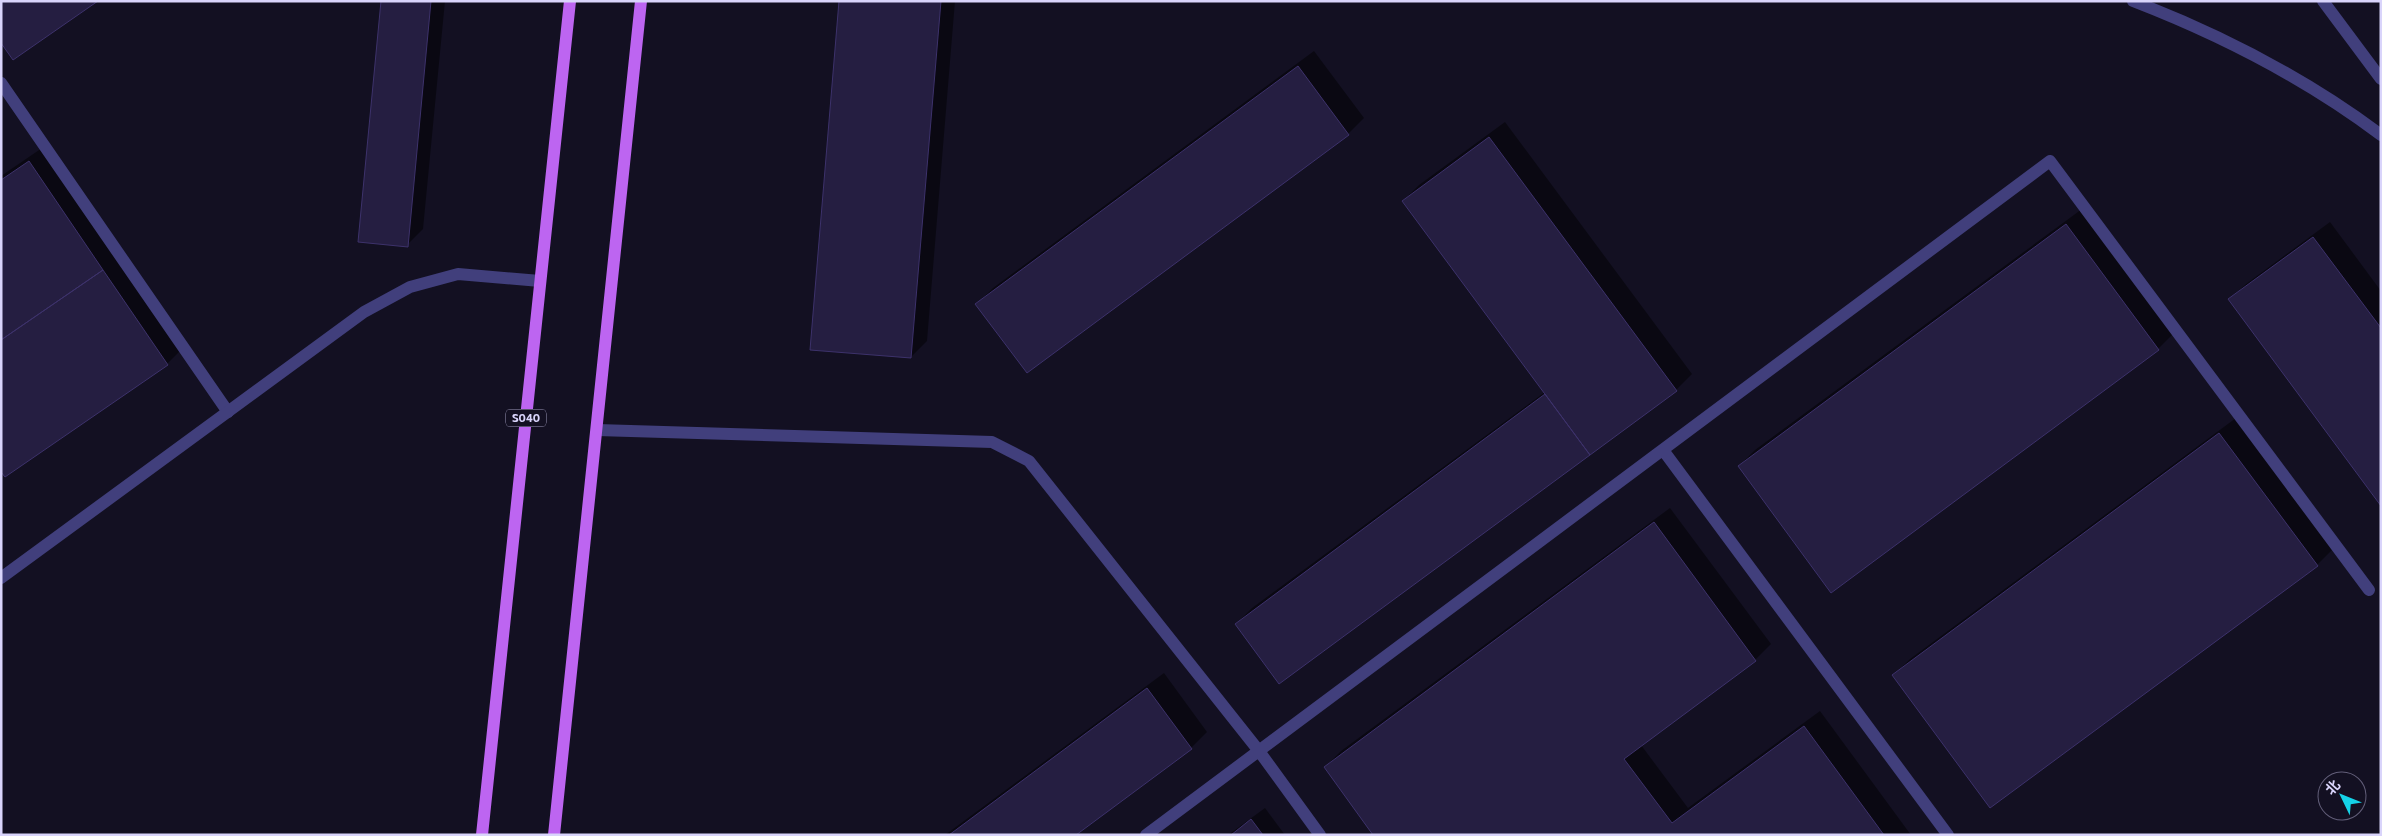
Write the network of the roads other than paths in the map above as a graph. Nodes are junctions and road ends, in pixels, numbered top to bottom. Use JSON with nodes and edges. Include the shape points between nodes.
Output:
{"nodes":[{"id":1,"x":570,"y":1,"type":"edge"},
{"id":2,"x":641,"y":1,"type":"edge"},
{"id":3,"x":2132,"y":1,"type":"edge"},
{"id":4,"x":2323,"y":1,"type":"edge"},
{"id":5,"x":2381,"y":79,"type":"edge"},
{"id":6,"x":1,"y":83,"type":"edge"},
{"id":7,"x":2381,"y":135,"type":"edge"},
{"id":8,"x":540,"y":281,"type":"junction"},
{"id":9,"x":228,"y":412,"type":"junction"},
{"id":10,"x":596,"y":430,"type":"junction"},
{"id":11,"x":1663,"y":450,"type":"junction"},
{"id":12,"x":1,"y":578,"type":"edge"},
{"id":13,"x":2369,"y":590,"type":"dead end"},
{"id":14,"x":1259,"y":751,"type":"junction"},
{"id":15,"x":482,"y":835,"type":"edge"},
{"id":16,"x":554,"y":835,"type":"edge"},
{"id":17,"x":1146,"y":835,"type":"edge"},
{"id":18,"x":1320,"y":835,"type":"edge"},
{"id":19,"x":1948,"y":835,"type":"edge"}],
"edges":[{"from":1,"to":8,"type":"main road","number":"S040"},
{"from":2,"to":10,"type":"main road"},
{"from":3,"to":7,"type":"street","via":[[2187,22],[2266,61]]},
{"from":4,"to":5,"type":"street"},
{"from":6,"to":9,"type":"street"},
{"from":8,"to":9,"type":"street","via":[[458,274],[410,287],[364,312]]},
{"from":8,"to":15,"type":"main road","number":"S040"},
{"from":9,"to":12,"type":"street"},
{"from":10,"to":14,"type":"street","via":[[992,442],[1030,461]]},
{"from":10,"to":16,"type":"main road"},
{"from":11,"to":13,"type":"street","via":[[2050,161]]},
{"from":11,"to":14,"type":"street"},
{"from":11,"to":19,"type":"street"},
{"from":14,"to":17,"type":"street"},
{"from":14,"to":18,"type":"street"}]}
